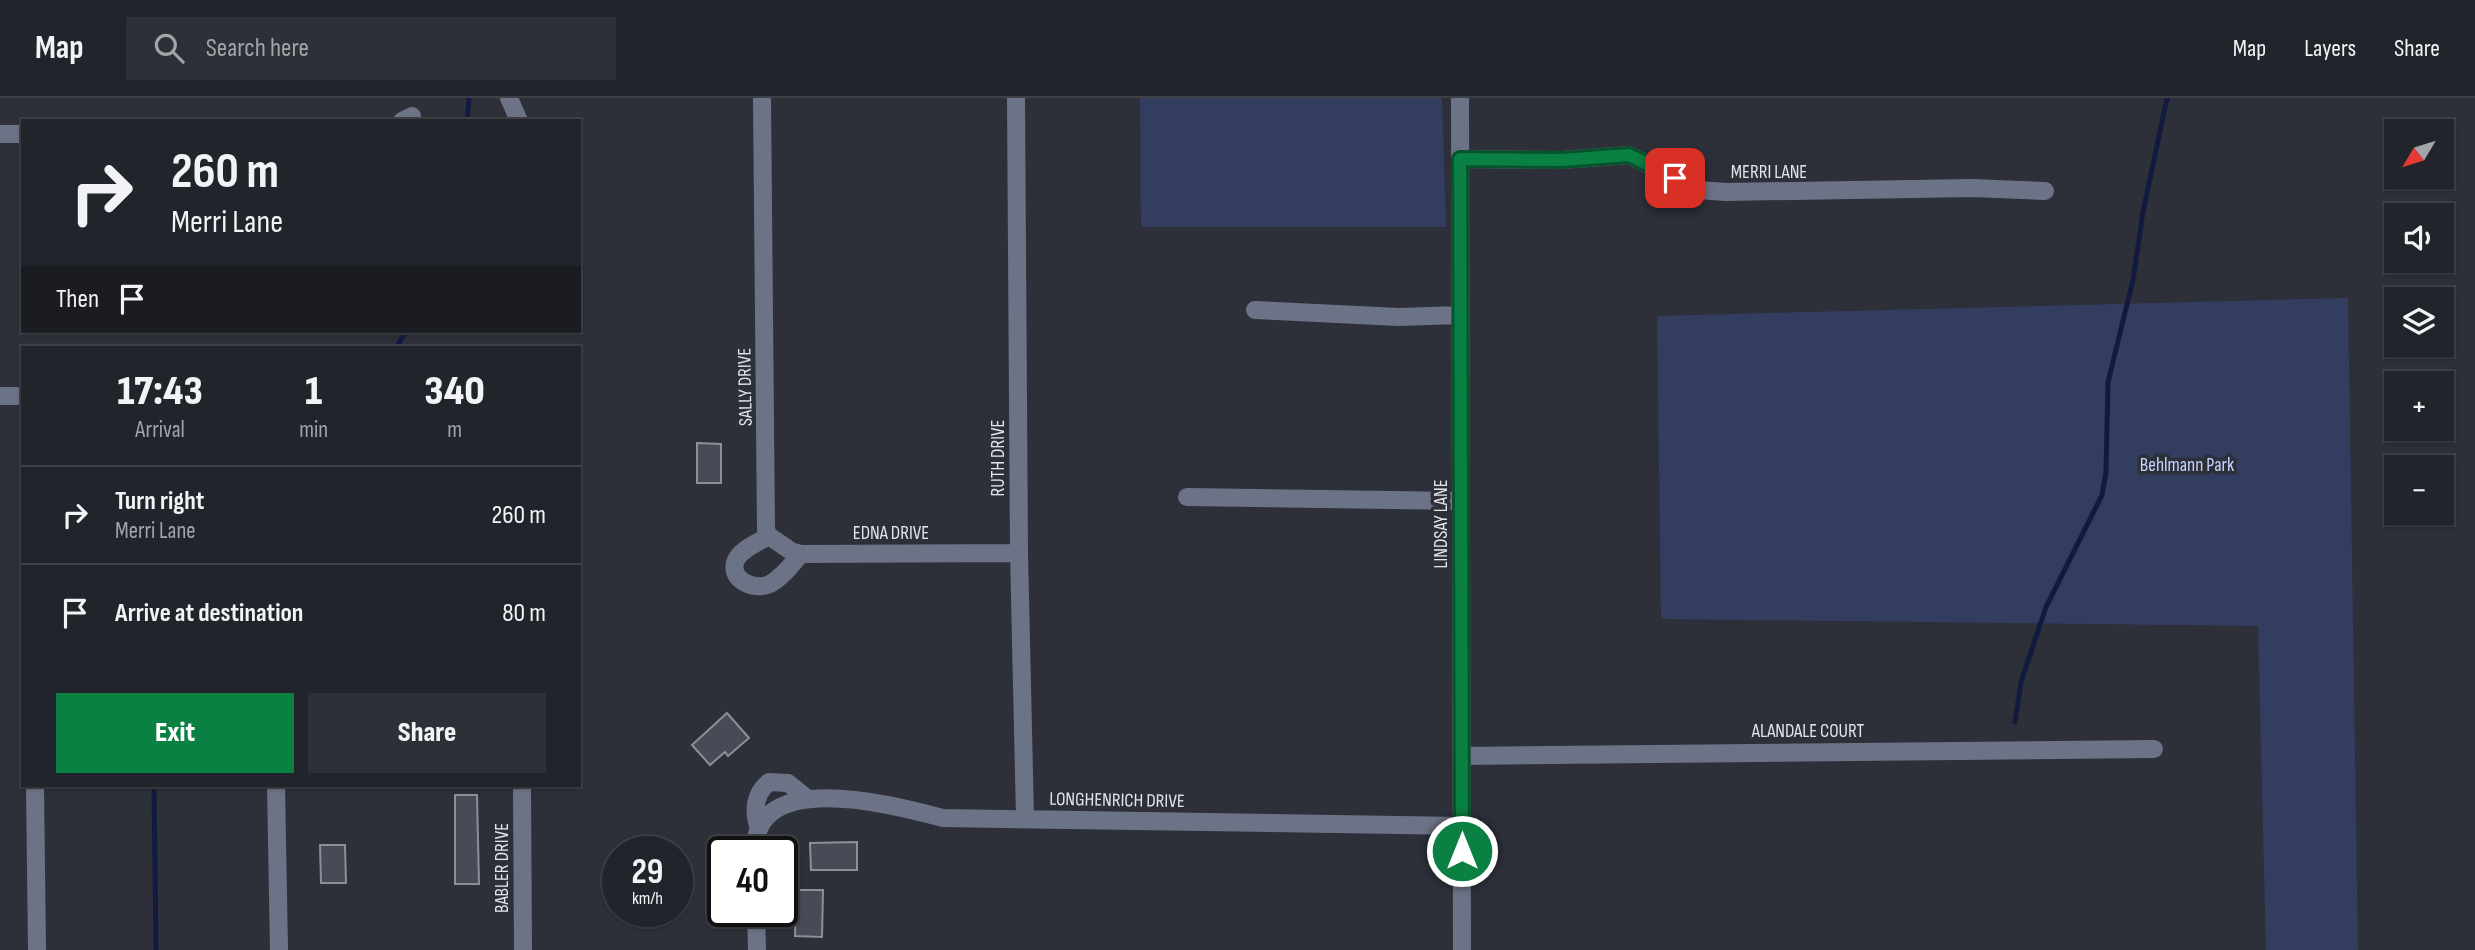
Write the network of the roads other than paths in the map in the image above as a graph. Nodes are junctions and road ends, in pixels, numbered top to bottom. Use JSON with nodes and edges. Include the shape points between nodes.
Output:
{"nodes":[{"id":1,"x":509,"y":98,"type":"edge"},
{"id":2,"x":762,"y":98,"type":"edge"},
{"id":3,"x":1016,"y":98,"type":"edge"},
{"id":4,"x":1460,"y":98,"type":"edge"},
{"id":5,"x":518,"y":119,"type":"edge"},
{"id":6,"x":0,"y":134,"type":"edge"},
{"id":7,"x":21,"y":134,"type":"edge"},
{"id":8,"x":1460,"y":159,"type":"junction"},
{"id":9,"x":2045,"y":191,"type":"dead end"},
{"id":10,"x":1255,"y":310,"type":"dead end"},
{"id":11,"x":1460,"y":315,"type":"junction"},
{"id":12,"x":0,"y":396,"type":"edge"},
{"id":13,"x":21,"y":396,"type":"edge"},
{"id":14,"x":1186,"y":497,"type":"dead end"},
{"id":15,"x":1461,"y":501,"type":"junction"},
{"id":16,"x":769,"y":536,"type":"junction"},
{"id":17,"x":1019,"y":552,"type":"junction"},
{"id":18,"x":801,"y":554,"type":"junction"},
{"id":19,"x":2154,"y":749,"type":"dead end"},
{"id":20,"x":1462,"y":756,"type":"junction"},
{"id":21,"x":35,"y":787,"type":"edge"},
{"id":22,"x":276,"y":787,"type":"edge"},
{"id":23,"x":522,"y":787,"type":"edge"},
{"id":24,"x":808,"y":799,"type":"junction"},
{"id":25,"x":1026,"y":818,"type":"junction"},
{"id":26,"x":1462,"y":826,"type":"junction"},
{"id":27,"x":759,"y":830,"type":"junction"},
{"id":28,"x":758,"y":836,"type":"edge"},
{"id":29,"x":756,"y":927,"type":"edge"},
{"id":30,"x":37,"y":950,"type":"edge"},
{"id":31,"x":279,"y":950,"type":"edge"},
{"id":32,"x":523,"y":950,"type":"edge"},
{"id":33,"x":757,"y":950,"type":"edge"},
{"id":34,"x":1462,"y":950,"type":"edge"}],
"edges":[{"from":1,"to":5,"type":"street"},
{"from":2,"to":16,"type":"street","name":"SALLY DRIVE"},
{"from":3,"to":17,"type":"street","name":"RUTH DRIVE"},
{"from":4,"to":8,"type":"street","name":"LINDSAY LANE"},
{"from":6,"to":7,"type":"street"},
{"from":8,"to":9,"type":"street","name":"MERRI LANE","via":[[1629,155],[1698,190],[1726,192]]},
{"from":8,"to":11,"type":"street","name":"LINDSAY LANE"},
{"from":10,"to":11,"type":"street"},
{"from":11,"to":15,"type":"street","name":"LINDSAY LANE"},
{"from":12,"to":13,"type":"street"},
{"from":14,"to":15,"type":"street"},
{"from":15,"to":20,"type":"street","name":"LINDSAY LANE"},
{"from":16,"to":18,"type":"street","name":"EDNA DRIVE"},
{"from":16,"to":18,"type":"street","via":[[735,562],[745,583],[759,588],[770,584]]},
{"from":17,"to":18,"type":"street","name":"EDNA DRIVE"},
{"from":17,"to":25,"type":"street","name":"RUTH DRIVE"},
{"from":19,"to":20,"type":"street","name":"ALANDALE COURT"},
{"from":20,"to":26,"type":"street","name":"LINDSAY LANE"},
{"from":21,"to":30,"type":"street"},
{"from":22,"to":31,"type":"street"},
{"from":23,"to":32,"type":"street","name":"BABLER DRIVE"},
{"from":24,"to":25,"type":"street","name":"LONGHENRICH DRIVE","via":[[875,801],[943,818]]},
{"from":24,"to":27,"type":"street","name":"LONGHENRICH DRIVE","via":[[776,810]]},
{"from":24,"to":27,"type":"street","via":[[788,783],[769,782],[757,797]]},
{"from":25,"to":26,"type":"street","name":"LONGHENRICH DRIVE"},
{"from":26,"to":34,"type":"street","name":"LINDSAY LANE"},
{"from":27,"to":28,"type":"street"},
{"from":29,"to":33,"type":"street"}]}
